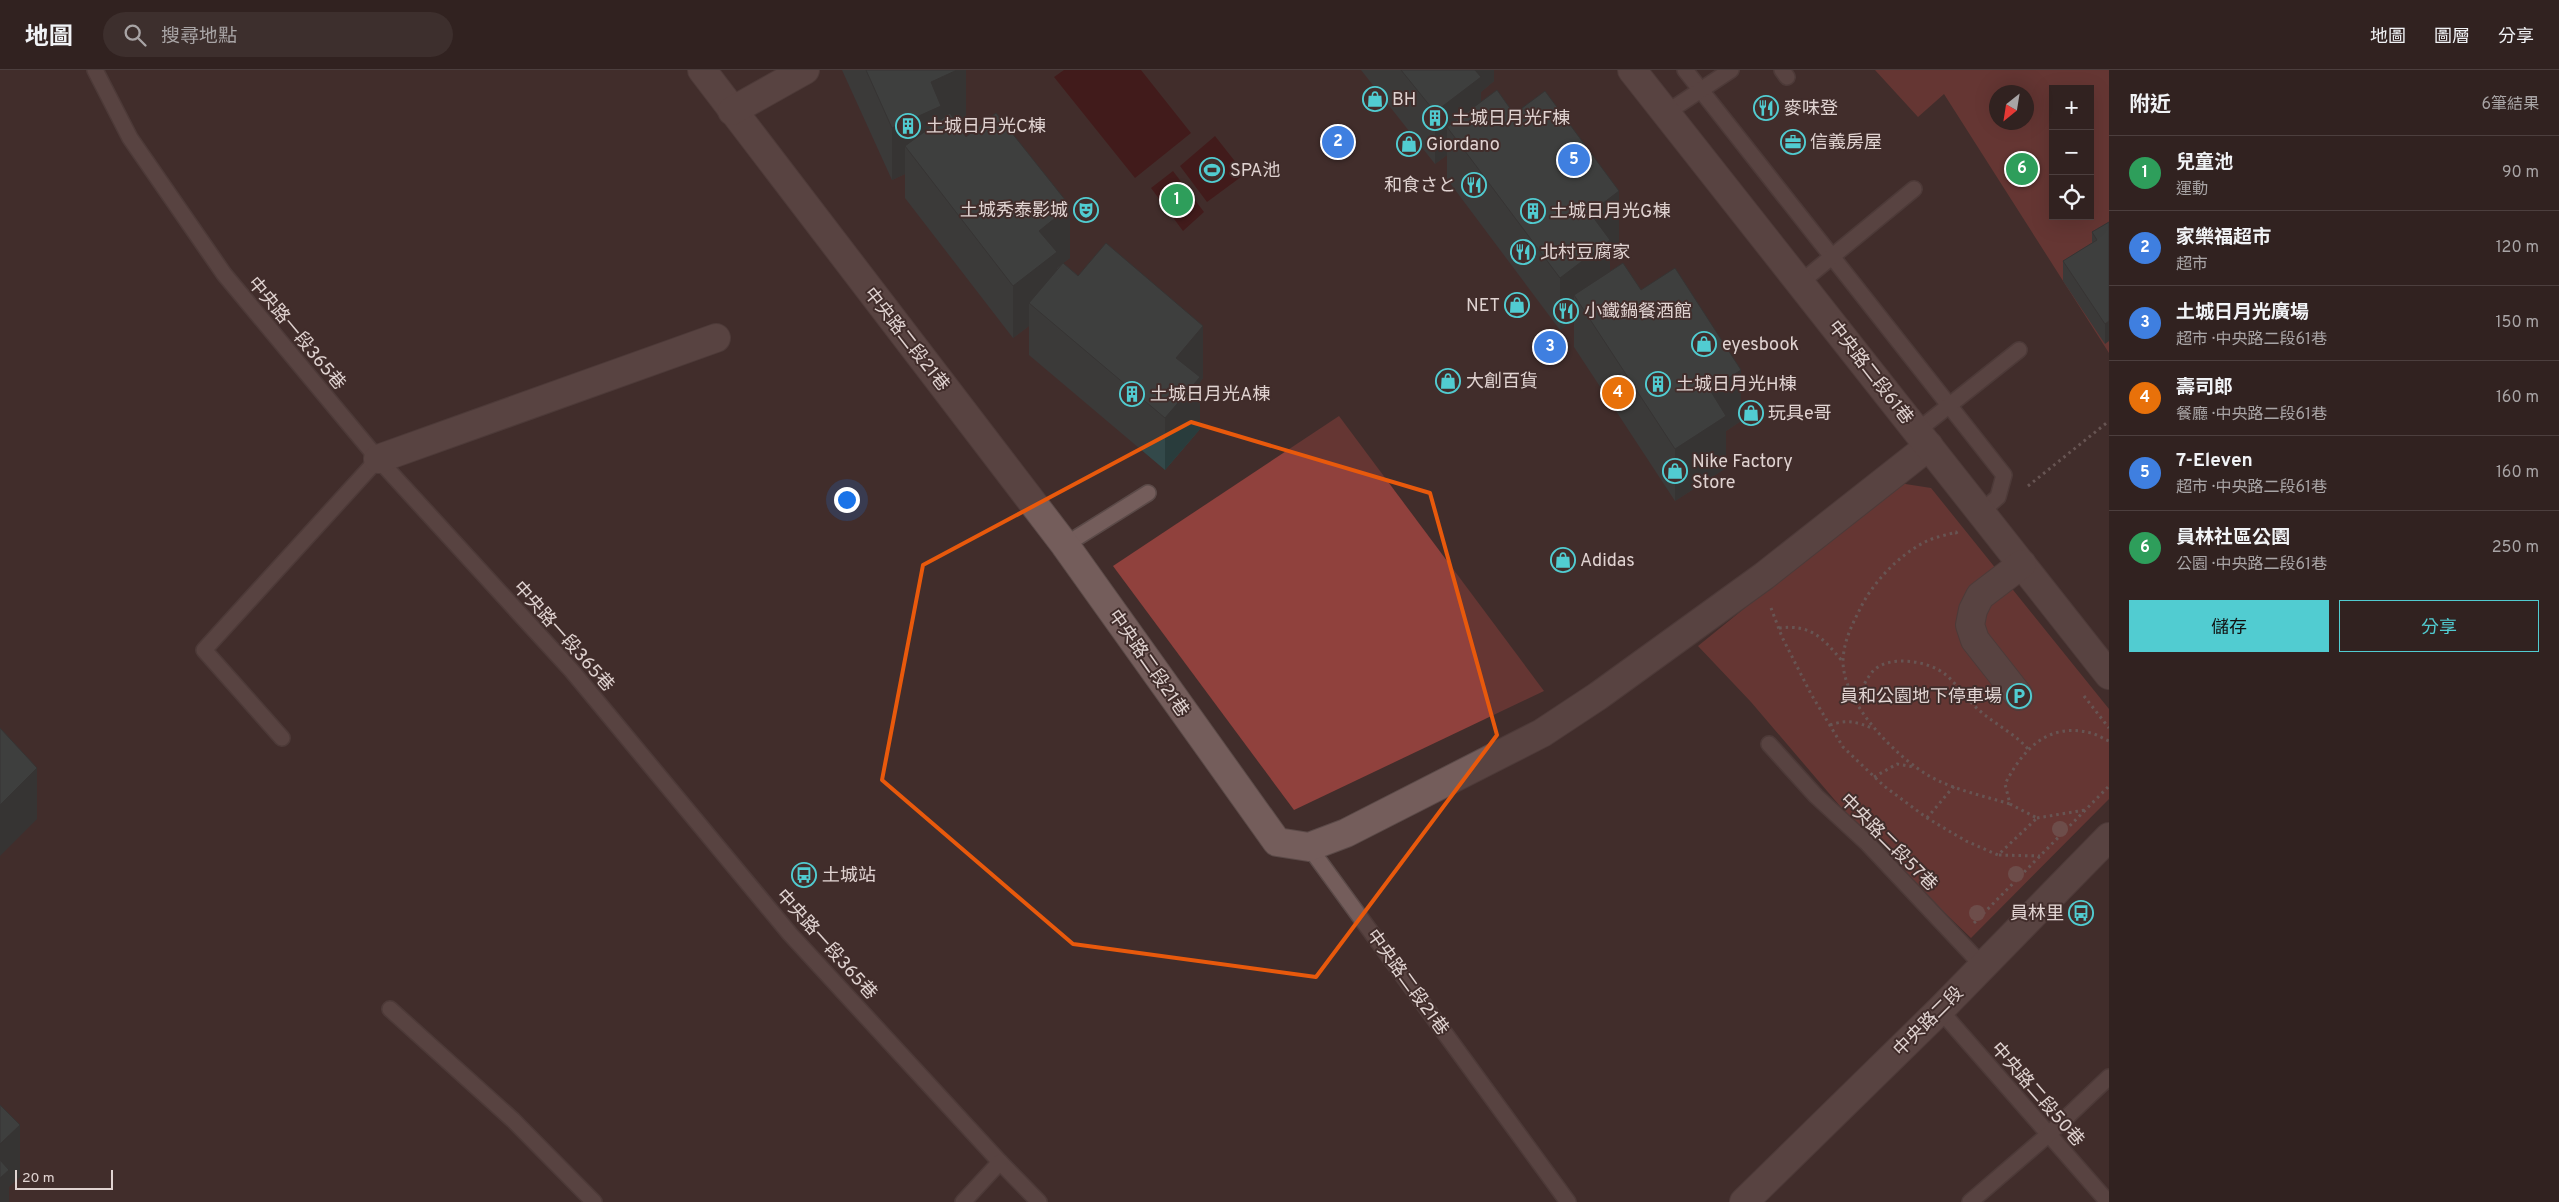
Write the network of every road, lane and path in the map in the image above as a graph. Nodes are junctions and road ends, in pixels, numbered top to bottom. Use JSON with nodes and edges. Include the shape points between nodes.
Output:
{"nodes":[{"id":1,"x":95,"y":70,"type":"edge"},
{"id":2,"x":702,"y":70,"type":"edge"},
{"id":3,"x":805,"y":70,"type":"edge"},
{"id":4,"x":1632,"y":70,"type":"edge"},
{"id":5,"x":1685,"y":70,"type":"edge"},
{"id":6,"x":1731,"y":70,"type":"edge"},
{"id":7,"x":1700,"y":90,"type":"junction"},
{"id":8,"x":732,"y":111,"type":"junction"},
{"id":9,"x":1666,"y":113,"type":"junction"},
{"id":10,"x":1914,"y":189,"type":"dead end"},
{"id":11,"x":1832,"y":256,"type":"junction"},
{"id":12,"x":1800,"y":283,"type":"junction"},
{"id":13,"x":716,"y":338,"type":"dead end"},
{"id":14,"x":2019,"y":350,"type":"dead end"},
{"id":15,"x":1949,"y":405,"type":"junction"},
{"id":16,"x":2109,"y":420,"type":"edge"},
{"id":17,"x":1923,"y":438,"type":"junction"},
{"id":18,"x":378,"y":459,"type":"junction"},
{"id":19,"x":1148,"y":493,"type":"dead end"},
{"id":20,"x":1989,"y":505,"type":"junction"},
{"id":21,"x":1065,"y":545,"type":"junction"},
{"id":22,"x":2022,"y":564,"type":"junction"},
{"id":23,"x":1764,"y":576,"type":"junction"},
{"id":24,"x":1779,"y":628,"type":"junction"},
{"id":25,"x":1843,"y":662,"type":"dead end"},
{"id":26,"x":2109,"y":675,"type":"edge"},
{"id":27,"x":2019,"y":696,"type":"dead end"},
{"id":28,"x":1856,"y":701,"type":"dead end"},
{"id":29,"x":1830,"y":725,"type":"junction"},
{"id":30,"x":1875,"y":730,"type":"dead end"},
{"id":31,"x":282,"y":738,"type":"dead end"},
{"id":32,"x":2109,"y":741,"type":"edge"},
{"id":33,"x":1769,"y":744,"type":"dead end"},
{"id":34,"x":2028,"y":749,"type":"junction"},
{"id":35,"x":1917,"y":768,"type":"dead end"},
{"id":36,"x":1874,"y":777,"type":"junction"},
{"id":37,"x":1954,"y":786,"type":"dead end"},
{"id":38,"x":2109,"y":786,"type":"edge"},
{"id":39,"x":2085,"y":810,"type":"junction"},
{"id":40,"x":1927,"y":818,"type":"junction"},
{"id":41,"x":2037,"y":818,"type":"junction"},
{"id":42,"x":2109,"y":837,"type":"edge"},
{"id":43,"x":1309,"y":847,"type":"junction"},
{"id":44,"x":1998,"y":855,"type":"junction"},
{"id":45,"x":2040,"y":856,"type":"junction"},
{"id":46,"x":1957,"y":940,"type":"junction"},
{"id":47,"x":1983,"y":966,"type":"junction"},
{"id":48,"x":390,"y":1010,"type":"dead end"},
{"id":49,"x":1940,"y":1010,"type":"junction"},
{"id":50,"x":2109,"y":1077,"type":"edge"},
{"id":51,"x":2049,"y":1134,"type":"junction"},
{"id":52,"x":1000,"y":1162,"type":"junction"},
{"id":53,"x":1748,"y":1201,"type":"edge"},
{"id":54,"x":594,"y":1202,"type":"edge"},
{"id":55,"x":963,"y":1202,"type":"edge"},
{"id":56,"x":1039,"y":1202,"type":"edge"},
{"id":57,"x":1568,"y":1202,"type":"edge"},
{"id":58,"x":1970,"y":1202,"type":"edge"},
{"id":59,"x":2108,"y":1202,"type":"edge"}],
"edges":[{"from":1,"to":18,"type":"lane","name":"中央路一段365巷","via":[[130,138],[224,274]]},
{"from":2,"to":8,"type":"street","name":"中央路二段21巷"},
{"from":3,"to":8,"type":"street"},
{"from":4,"to":9,"type":"street","name":"中央路二段61巷"},
{"from":5,"to":7,"type":"lane"},
{"from":6,"to":7,"type":"lane"},
{"from":7,"to":9,"type":"lane"},
{"from":7,"to":11,"type":"lane"},
{"from":8,"to":21,"type":"street","name":"中央路二段21巷"},
{"from":9,"to":12,"type":"street","name":"中央路二段61巷"},
{"from":10,"to":11,"type":"lane"},
{"from":11,"to":12,"type":"lane"},
{"from":11,"to":15,"type":"lane"},
{"from":12,"to":17,"type":"street","name":"中央路二段61巷"},
{"from":13,"to":18,"type":"street"},
{"from":14,"to":15,"type":"lane"},
{"from":15,"to":17,"type":"lane"},
{"from":15,"to":20,"type":"lane","via":[[2004,475]]},
{"from":16,"to":20,"type":"path","via":[[2026,487]]},
{"from":17,"to":20,"type":"street","name":"中央路二段61巷"},
{"from":17,"to":23,"type":"street"},
{"from":18,"to":31,"type":"lane","via":[[204,650]]},
{"from":18,"to":52,"type":"lane","name":"中央路一段365巷","via":[[572,671],[790,934]]},
{"from":19,"to":21,"type":"lane"},
{"from":20,"to":22,"type":"street","name":"中央路二段61巷"},
{"from":21,"to":43,"type":"street","name":"中央路二段21巷","via":[[1277,842]]},
{"from":22,"to":26,"type":"street","name":"中央路二段61巷"},
{"from":22,"to":27,"type":"street","via":[[1980,596],[1970,626],[1975,640]]},
{"from":23,"to":24,"type":"path"},
{"from":23,"to":43,"type":"street","via":[[1542,733],[1346,832]]},
{"from":24,"to":25,"type":"path","via":[[1796,626],[1810,631],[1826,641]]},
{"from":24,"to":29,"type":"path"},
{"from":28,"to":34,"type":"path","via":[[1874,669],[1892,662],[1929,665],[1946,674],[1972,705],[2016,736]]},
{"from":29,"to":30,"type":"path","via":[[1855,721]]},
{"from":29,"to":36,"type":"path","via":[[1843,747]]},
{"from":32,"to":34,"type":"path","via":[[2092,732],[2060,731],[2037,741]]},
{"from":33,"to":46,"type":"lane","name":"中央路二段57巷"},
{"from":34,"to":41,"type":"path","via":[[2016,762],[2005,784],[2010,804]]},
{"from":35,"to":36,"type":"path","via":[[1897,764]]},
{"from":36,"to":40,"type":"path"},
{"from":37,"to":40,"type":"path"},
{"from":38,"to":39,"type":"path"},
{"from":39,"to":41,"type":"path"},
{"from":39,"to":45,"type":"path"},
{"from":40,"to":44,"type":"path"},
{"from":41,"to":44,"type":"path"},
{"from":42,"to":47,"type":"street","name":"中央路二段"},
{"from":43,"to":57,"type":"lane","name":"中央路二段21巷"},
{"from":44,"to":45,"type":"path"},
{"from":45,"to":46,"type":"path"},
{"from":46,"to":47,"type":"lane","name":"中央路二段57巷"},
{"from":47,"to":49,"type":"street","name":"中央路二段"},
{"from":48,"to":54,"type":"lane","via":[[513,1120]]},
{"from":49,"to":51,"type":"lane","name":"中央路二段50巷"},
{"from":49,"to":53,"type":"street","name":"中央路二段"},
{"from":50,"to":51,"type":"lane"},
{"from":51,"to":58,"type":"lane"},
{"from":51,"to":59,"type":"lane","name":"中央路二段50巷"},
{"from":52,"to":55,"type":"lane"},
{"from":52,"to":56,"type":"lane","name":"中央路一段365巷"}]}
